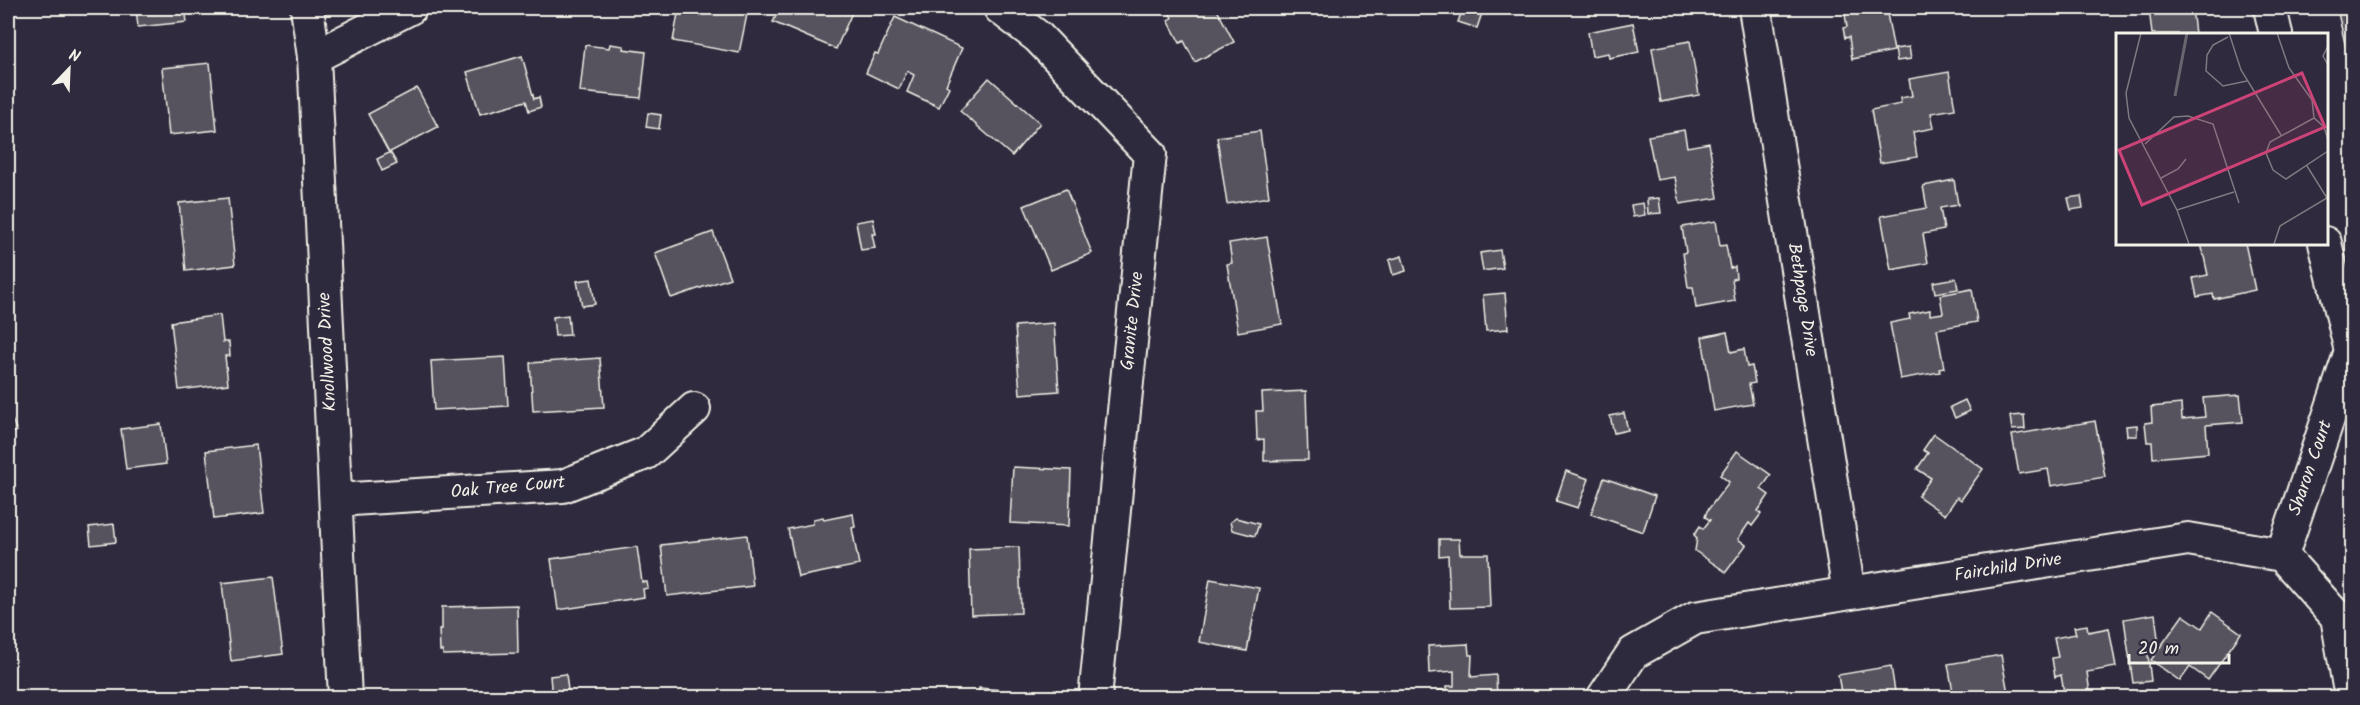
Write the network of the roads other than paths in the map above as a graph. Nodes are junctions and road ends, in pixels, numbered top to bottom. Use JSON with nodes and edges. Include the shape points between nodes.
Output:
{"nodes":[{"id":1,"x":307,"y":8,"type":"edge"},
{"id":2,"x":410,"y":8,"type":"edge"},
{"id":3,"x":1000,"y":8,"type":"edge"},
{"id":4,"x":1755,"y":8,"type":"edge"},
{"id":5,"x":2270,"y":8,"type":"edge"},
{"id":6,"x":2276,"y":33,"type":"edge"},
{"id":7,"x":314,"y":57,"type":"junction"},
{"id":8,"x":2325,"y":244,"type":"edge"},
{"id":9,"x":694,"y":409,"type":"dead end"},
{"id":10,"x":336,"y":500,"type":"junction"},
{"id":11,"x":2282,"y":555,"type":"junction"},
{"id":12,"x":1849,"y":593,"type":"junction"},
{"id":13,"x":345,"y":698,"type":"edge"},
{"id":14,"x":1095,"y":698,"type":"edge"},
{"id":15,"x":1603,"y":698,"type":"edge"},
{"id":16,"x":2351,"y":698,"type":"edge"}],
"edges":[{"from":1,"to":7,"type":"street","name":"Knollwood Drive"},
{"from":2,"to":7,"type":"street"},
{"from":3,"to":14,"type":"street","name":"Granite Drive","via":[[1038,37],[1150,154]]},
{"from":4,"to":12,"type":"street","name":"Bethpage Drive"},
{"from":5,"to":6,"type":"street"},
{"from":7,"to":10,"type":"street","name":"Knollwood Drive"},
{"from":8,"to":11,"type":"street","name":"Sharon Court","via":[[2351,351]]},
{"from":9,"to":10,"type":"street","name":"Oak Tree Court","via":[[646,453],[563,486]]},
{"from":10,"to":13,"type":"street","name":"Knollwood Drive"},
{"from":11,"to":12,"type":"street","name":"Fairchild Drive","via":[[2188,539]]},
{"from":11,"to":16,"type":"street","via":[[2337,617]]},
{"from":12,"to":15,"type":"street","name":"Fairchild Drive","via":[[1695,618],[1633,653]]}]}
